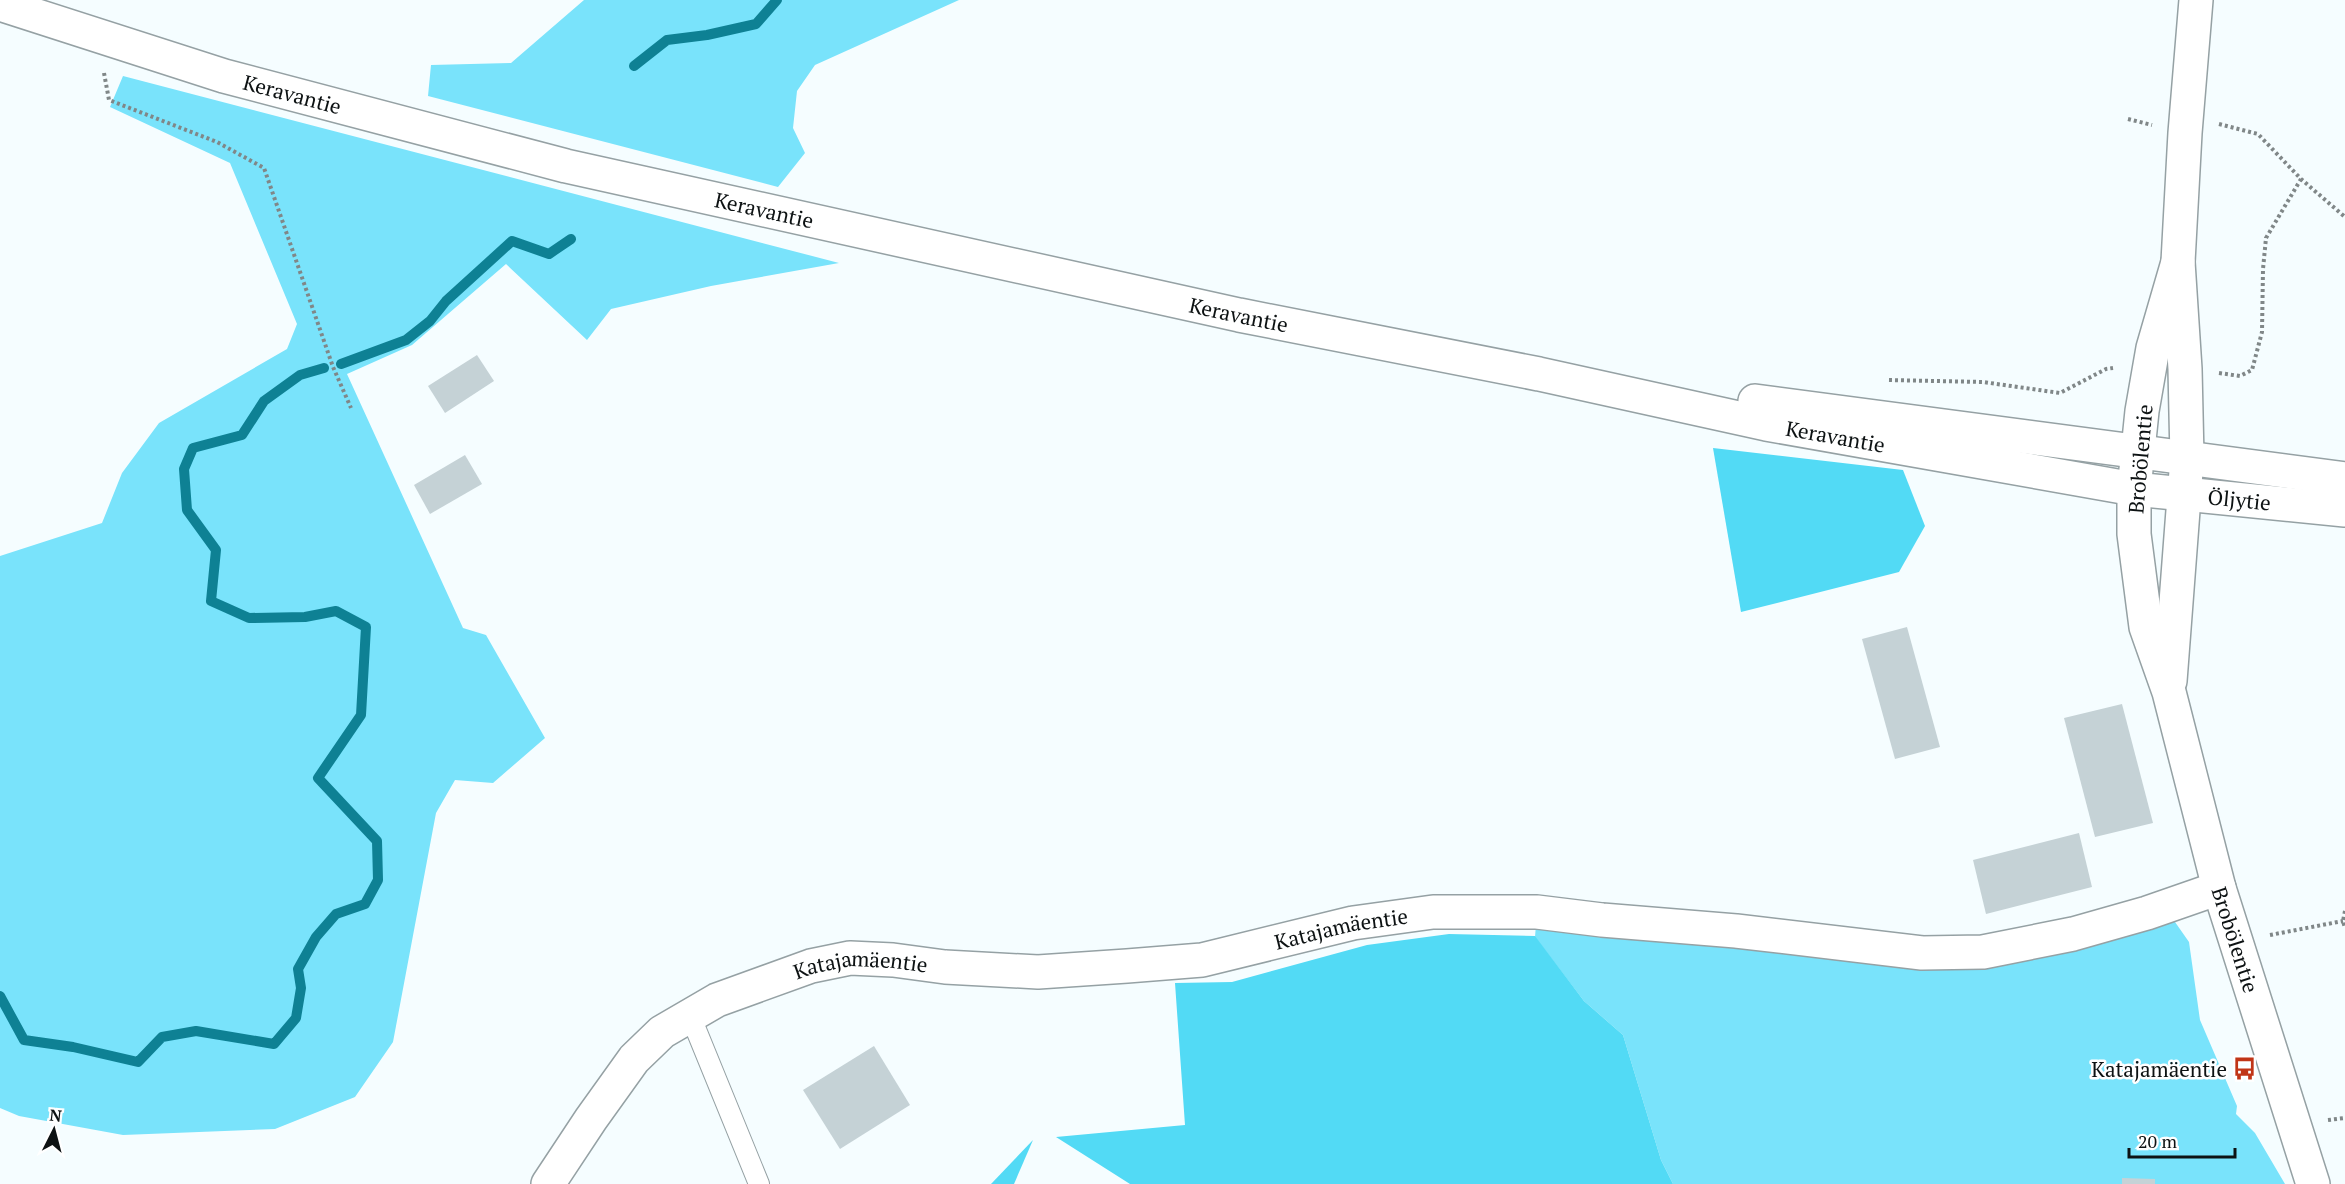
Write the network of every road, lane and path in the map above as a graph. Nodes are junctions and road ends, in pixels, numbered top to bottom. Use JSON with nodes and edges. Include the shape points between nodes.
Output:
{"nodes":[{"id":1,"x":2196,"y":0,"type":"edge"},
{"id":2,"x":0,"y":4,"type":"edge"},
{"id":3,"x":108,"y":39,"type":"junction"},
{"id":4,"x":2258,"y":134,"type":"dead end"},
{"id":5,"x":2345,"y":218,"type":"edge"},
{"id":6,"x":2178,"y":262,"type":"junction"},
{"id":7,"x":1539,"y":374,"type":"junction"},
{"id":8,"x":351,"y":408,"type":"dead end"},
{"id":9,"x":2138,"y":452,"type":"junction"},
{"id":10,"x":2187,"y":458,"type":"junction"},
{"id":11,"x":2345,"y":479,"type":"edge"},
{"id":12,"x":2134,"y":489,"type":"junction"},
{"id":13,"x":2183,"y":495,"type":"junction"},
{"id":14,"x":2345,"y":510,"type":"edge"},
{"id":15,"x":2169,"y":692,"type":"junction"},
{"id":16,"x":2219,"y":888,"type":"junction"},
{"id":17,"x":2345,"y":911,"type":"edge"},
{"id":18,"x":2343,"y":921,"type":"junction"},
{"id":19,"x":2345,"y":928,"type":"edge"},
{"id":20,"x":2235,"y":942,"type":"junction"},
{"id":21,"x":690,"y":1015,"type":"junction"},
{"id":22,"x":548,"y":1184,"type":"edge"},
{"id":23,"x":759,"y":1184,"type":"edge"},
{"id":24,"x":2313,"y":1184,"type":"edge"}],
"edges":[{"from":1,"to":6,"type":"street","name":"Brobölentie"},
{"from":2,"to":3,"type":"street","name":"Keravantie"},
{"from":3,"to":7,"type":"street","name":"Keravantie","via":[[224,76],[566,166],[1239,315]]},
{"from":3,"to":8,"type":"path","via":[[104,70],[109,100],[217,142],[264,168],[333,368]]},
{"from":4,"to":5,"type":"path"},
{"from":6,"to":9,"type":"street","name":"Brobölentie","via":[[2153,348]]},
{"from":6,"to":10,"type":"street","name":"Brobölentie"},
{"from":7,"to":9,"type":"street","name":"Keravantie"},
{"from":7,"to":12,"type":"street","name":"Keravantie","via":[[1766,424]]},
{"from":9,"to":10,"type":"street","name":"Öljytie"},
{"from":9,"to":12,"type":"street","name":"Brobölentie"},
{"from":10,"to":11,"type":"street","name":"Öljytie"},
{"from":10,"to":13,"type":"street","name":"Brobölentie"},
{"from":12,"to":13,"type":"street","name":"Öljytie"},
{"from":12,"to":15,"type":"street","name":"Brobölentie","via":[[2134,534],[2146,627]]},
{"from":13,"to":14,"type":"street","name":"Öljytie"},
{"from":13,"to":15,"type":"street","name":"Brobölentie"},
{"from":15,"to":16,"type":"street","name":"Brobölentie"},
{"from":16,"to":20,"type":"street","name":"Brobölentie"},
{"from":16,"to":21,"type":"street","name":"Katajamäentie","via":[[2073,934],[1983,952],[1922,952],[1537,912],[1433,912],[1353,923],[1202,960],[1127,966],[1038,972],[850,958],[811,966],[717,1000]]},
{"from":17,"to":18,"type":"path"},
{"from":18,"to":19,"type":"path"},
{"from":18,"to":20,"type":"path"},
{"from":20,"to":24,"type":"street","name":"Brobölentie"},
{"from":21,"to":22,"type":"street","name":"Katajamäentie","via":[[662,1032],[634,1059]]},
{"from":21,"to":23,"type":"lane"}]}
